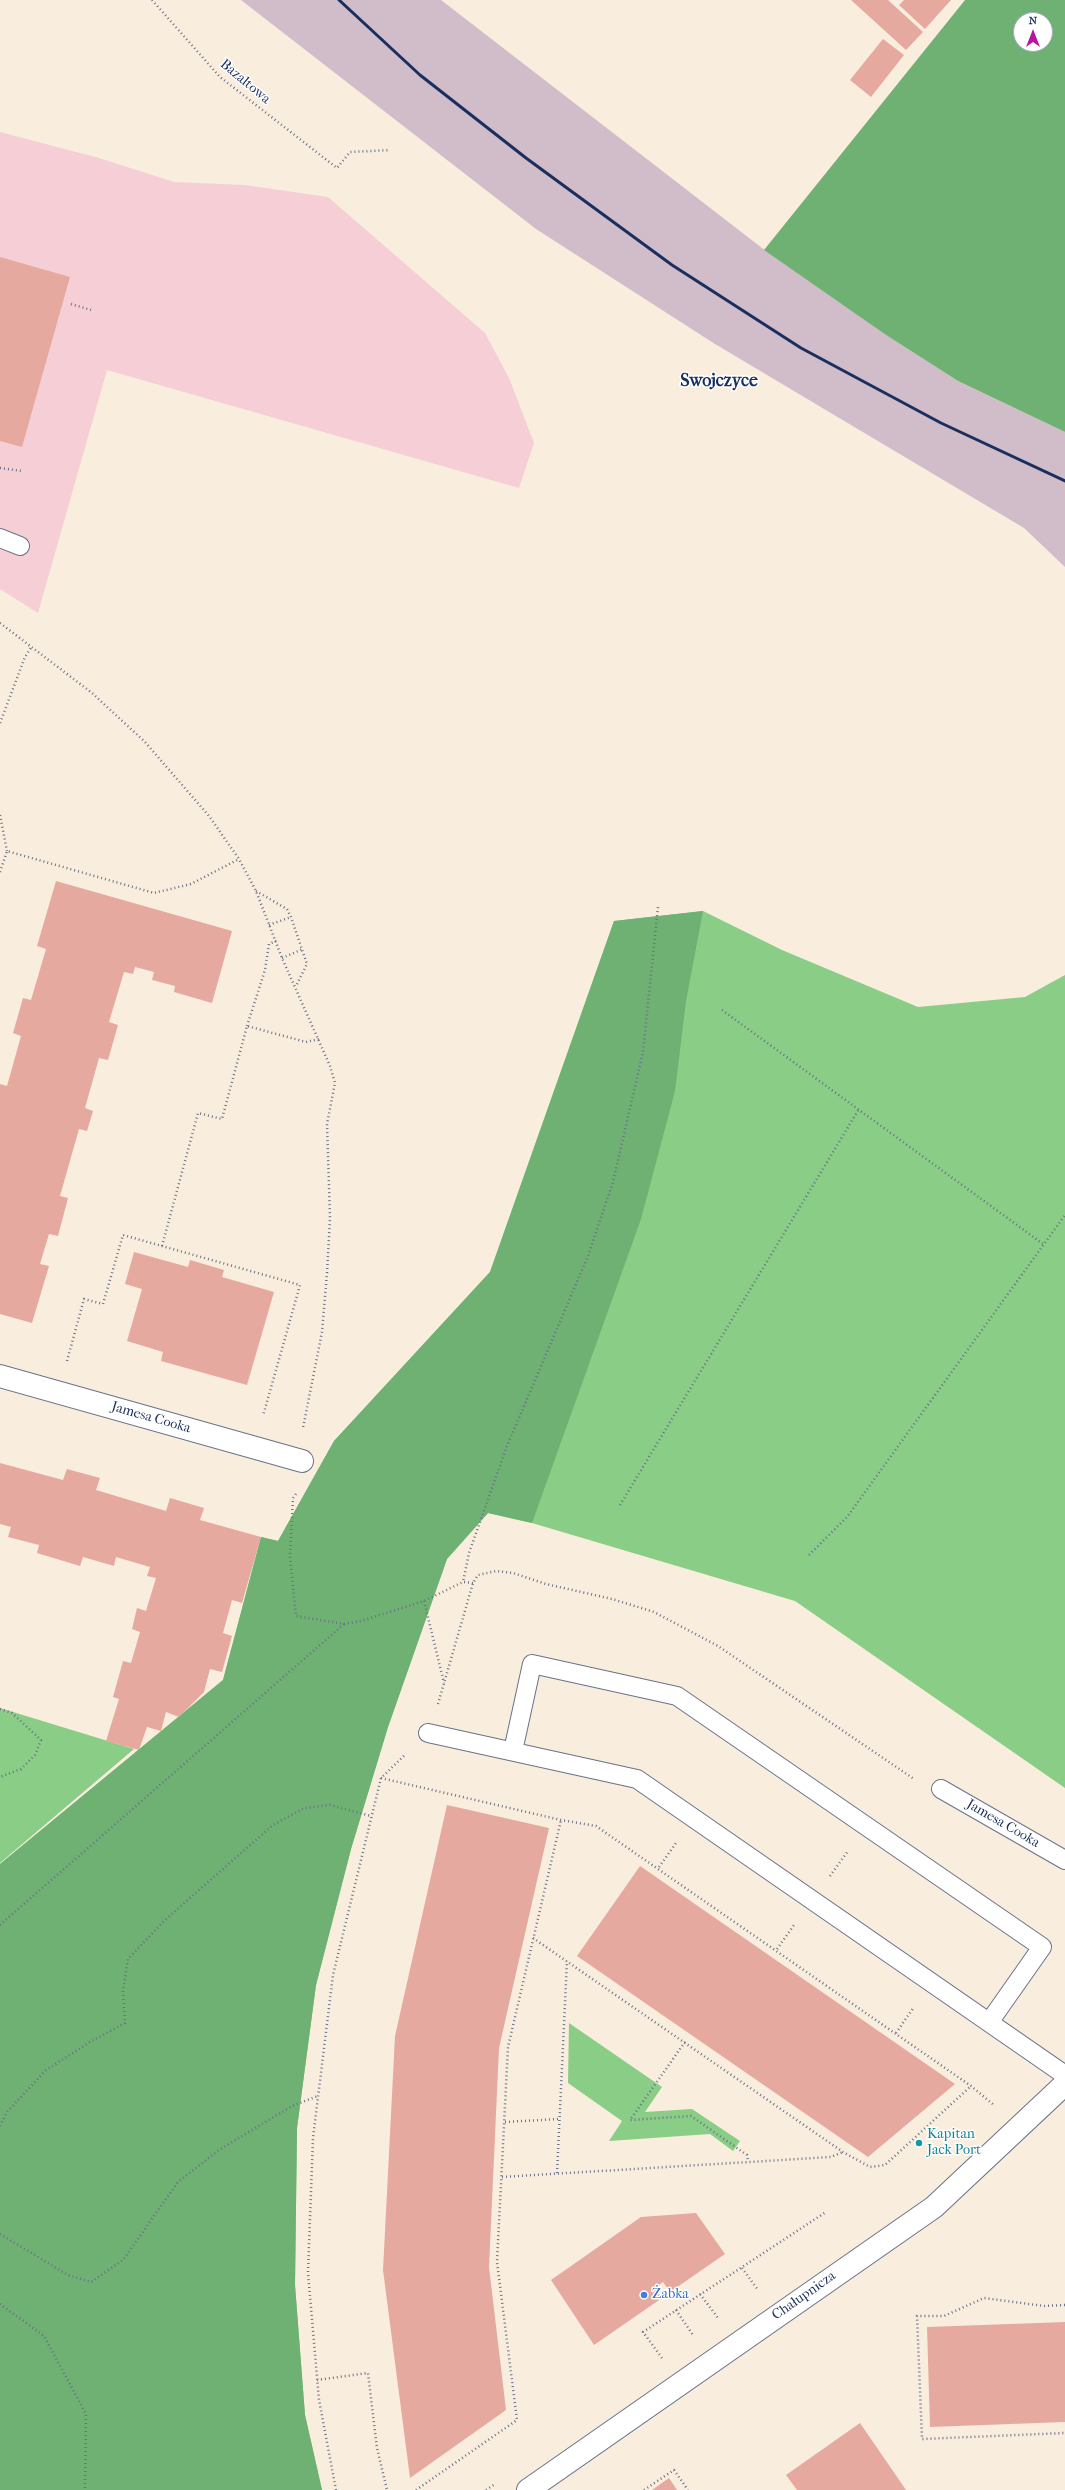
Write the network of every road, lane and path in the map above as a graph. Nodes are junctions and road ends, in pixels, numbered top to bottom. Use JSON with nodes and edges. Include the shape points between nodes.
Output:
{"nodes":[{"id":1,"x":152,"y":0,"type":"edge"},
{"id":2,"x":390,"y":150,"type":"dead end"},
{"id":3,"x":71,"y":304,"type":"dead end"},
{"id":4,"x":91,"y":310,"type":"dead end"},
{"id":5,"x":0,"y":468,"type":"edge"},
{"id":6,"x":22,"y":471,"type":"dead end"},
{"id":7,"x":0,"y":538,"type":"edge"},
{"id":8,"x":20,"y":546,"type":"dead end"},
{"id":9,"x":0,"y":623,"type":"edge"},
{"id":10,"x":32,"y":646,"type":"junction"},
{"id":11,"x":0,"y":723,"type":"edge"},
{"id":12,"x":0,"y":815,"type":"edge"},
{"id":13,"x":7,"y":850,"type":"junction"},
{"id":14,"x":239,"y":858,"type":"junction"},
{"id":15,"x":0,"y":872,"type":"edge"},
{"id":16,"x":256,"y":891,"type":"junction"},
{"id":17,"x":658,"y":907,"type":"dead end"},
{"id":18,"x":291,"y":917,"type":"junction"},
{"id":19,"x":269,"y":925,"type":"junction"},
{"id":20,"x":276,"y":941,"type":"junction"},
{"id":21,"x":303,"y":950,"type":"junction"},
{"id":22,"x":282,"y":958,"type":"junction"},
{"id":23,"x":296,"y":987,"type":"junction"},
{"id":24,"x":722,"y":1010,"type":"dead end"},
{"id":25,"x":247,"y":1026,"type":"junction"},
{"id":26,"x":319,"y":1039,"type":"junction"},
{"id":27,"x":859,"y":1109,"type":"junction"},
{"id":28,"x":1065,"y":1215,"type":"edge"},
{"id":29,"x":1043,"y":1244,"type":"junction"},
{"id":30,"x":162,"y":1246,"type":"junction"},
{"id":31,"x":67,"y":1362,"type":"dead end"},
{"id":32,"x":0,"y":1376,"type":"edge"},
{"id":33,"x":262,"y":1418,"type":"dead end"},
{"id":34,"x":302,"y":1461,"type":"junction"},
{"id":35,"x":620,"y":1505,"type":"dead end"},
{"id":36,"x":809,"y":1555,"type":"dead end"},
{"id":37,"x":463,"y":1582,"type":"junction"},
{"id":38,"x":473,"y":1583,"type":"junction"},
{"id":39,"x":424,"y":1602,"type":"junction"},
{"id":40,"x":344,"y":1624,"type":"junction"},
{"id":41,"x":444,"y":1684,"type":"junction"},
{"id":42,"x":0,"y":1709,"type":"edge"},
{"id":43,"x":428,"y":1733,"type":"junction"},
{"id":44,"x":513,"y":1751,"type":"junction"},
{"id":45,"x":0,"y":1777,"type":"edge"},
{"id":46,"x":381,"y":1778,"type":"junction"},
{"id":47,"x":941,"y":1789,"type":"joint"},
{"id":48,"x":372,"y":1816,"type":"junction"},
{"id":49,"x":561,"y":1820,"type":"junction"},
{"id":50,"x":1065,"y":1860,"type":"edge"},
{"id":51,"x":0,"y":1924,"type":"edge"},
{"id":52,"x":533,"y":1938,"type":"junction"},
{"id":53,"x":566,"y":1961,"type":"junction"},
{"id":54,"x":990,"y":2022,"type":"junction"},
{"id":55,"x":685,"y":2042,"type":"junction"},
{"id":56,"x":1065,"y":2075,"type":"edge"},
{"id":57,"x":1065,"y":2084,"type":"edge"},
{"id":58,"x":972,"y":2086,"type":"junction"},
{"id":59,"x":318,"y":2096,"type":"junction"},
{"id":60,"x":1001,"y":2112,"type":"dead end"},
{"id":61,"x":559,"y":2119,"type":"junction"},
{"id":62,"x":505,"y":2122,"type":"junction"},
{"id":63,"x":0,"y":2126,"type":"edge"},
{"id":64,"x":843,"y":2152,"type":"junction"},
{"id":65,"x":748,"y":2161,"type":"junction"},
{"id":66,"x":557,"y":2173,"type":"junction"},
{"id":67,"x":502,"y":2177,"type":"junction"},
{"id":68,"x":826,"y":2212,"type":"dead end"},
{"id":69,"x":0,"y":2234,"type":"edge"},
{"id":70,"x":742,"y":2268,"type":"junction"},
{"id":71,"x":760,"y":2292,"type":"dead end"},
{"id":72,"x":700,"y":2294,"type":"junction"},
{"id":73,"x":0,"y":2304,"type":"edge"},
{"id":74,"x":1065,"y":2305,"type":"edge"},
{"id":75,"x":676,"y":2310,"type":"junction"},
{"id":76,"x":719,"y":2319,"type":"dead end"},
{"id":77,"x":694,"y":2337,"type":"dead end"},
{"id":78,"x":663,"y":2360,"type":"dead end"},
{"id":79,"x":317,"y":2380,"type":"junction"},
{"id":80,"x":1065,"y":2433,"type":"edge"},
{"id":81,"x":85,"y":2490,"type":"edge"},
{"id":82,"x":336,"y":2490,"type":"edge"},
{"id":83,"x":387,"y":2490,"type":"edge"},
{"id":84,"x":416,"y":2490,"type":"edge"},
{"id":85,"x":528,"y":2490,"type":"edge"},
{"id":86,"x":644,"y":2490,"type":"edge"},
{"id":87,"x":688,"y":2490,"type":"edge"}],
"edges":[{"from":1,"to":2,"type":"path","name":"Bazaltowa","via":[[220,78],[337,168],[350,152]]},
{"from":3,"to":4,"type":"path"},
{"from":5,"to":6,"type":"path"},
{"from":7,"to":8,"type":"lane"},
{"from":9,"to":10,"type":"path"},
{"from":10,"to":11,"type":"path","via":[[25,657]]},
{"from":10,"to":14,"type":"path","via":[[92,693],[145,742],[209,816]]},
{"from":12,"to":13,"type":"path"},
{"from":13,"to":14,"type":"path","via":[[154,893],[192,884]]},
{"from":13,"to":15,"type":"path"},
{"from":14,"to":16,"type":"path"},
{"from":16,"to":18,"type":"path","via":[[287,909]]},
{"from":16,"to":19,"type":"path"},
{"from":17,"to":37,"type":"path","via":[[643,1052],[613,1182],[588,1256],[507,1446],[469,1553]]},
{"from":18,"to":19,"type":"path"},
{"from":18,"to":21,"type":"path"},
{"from":19,"to":20,"type":"path"},
{"from":20,"to":22,"type":"path"},
{"from":20,"to":25,"type":"path","via":[[269,944],[265,970]]},
{"from":21,"to":22,"type":"path"},
{"from":21,"to":23,"type":"path","via":[[307,964]]},
{"from":22,"to":23,"type":"path"},
{"from":23,"to":26,"type":"path"},
{"from":24,"to":27,"type":"path"},
{"from":25,"to":26,"type":"path","via":[[306,1042]]},
{"from":25,"to":30,"type":"path","via":[[222,1119],[198,1113]]},
{"from":26,"to":34,"type":"path","via":[[335,1083],[327,1124],[330,1218],[322,1332],[301,1436]]},
{"from":27,"to":29,"type":"path"},
{"from":27,"to":35,"type":"path"},
{"from":28,"to":29,"type":"path"},
{"from":29,"to":36,"type":"path","via":[[847,1517]]},
{"from":30,"to":31,"type":"path","via":[[123,1235],[104,1304],[84,1299]]},
{"from":30,"to":33,"type":"path","via":[[300,1285]]},
{"from":32,"to":34,"type":"street","name":"Jamesa Cooka"},
{"from":34,"to":40,"type":"path","via":[[301,1485],[293,1498],[290,1557],[296,1616]]},
{"from":37,"to":38,"type":"path"},
{"from":37,"to":39,"type":"path"},
{"from":38,"to":41,"type":"path"},
{"from":38,"to":47,"type":"path","via":[[478,1575],[496,1571],[513,1573],[654,1612],[718,1646],[929,1789]]},
{"from":39,"to":40,"type":"path"},
{"from":39,"to":41,"type":"path"},
{"from":40,"to":51,"type":"path"},
{"from":41,"to":43,"type":"path"},
{"from":42,"to":45,"type":"path","via":[[12,1712],[41,1740],[35,1755],[20,1769]]},
{"from":43,"to":44,"type":"lane"},
{"from":43,"to":46,"type":"path"},
{"from":44,"to":54,"type":"lane","via":[[637,1779]]},
{"from":44,"to":54,"type":"lane","via":[[532,1664],[677,1696],[1042,1947]]},
{"from":46,"to":48,"type":"path"},
{"from":46,"to":49,"type":"path"},
{"from":47,"to":50,"type":"lane","name":"Jamesa Cooka"},
{"from":48,"to":59,"type":"path","via":[[333,1975]]},
{"from":48,"to":63,"type":"path","via":[[330,1806],[304,1808],[273,1825],[165,1920],[128,1959],[123,1991],[125,2024],[90,2042],[46,2070],[8,2112]]},
{"from":49,"to":52,"type":"path"},
{"from":49,"to":58,"type":"path","via":[[596,1826],[607,1832]]},
{"from":52,"to":53,"type":"path"},
{"from":52,"to":62,"type":"path","via":[[508,2047]]},
{"from":53,"to":55,"type":"path"},
{"from":53,"to":61,"type":"path"},
{"from":54,"to":56,"type":"lane"},
{"from":55,"to":64,"type":"path"},
{"from":55,"to":65,"type":"path","via":[[630,2120],[691,2116],[747,2154]]},
{"from":57,"to":85,"type":"street","name":"Chałupnicza","via":[[934,2207]]},
{"from":58,"to":60,"type":"path"},
{"from":58,"to":64,"type":"path","via":[[885,2165],[870,2167]]},
{"from":59,"to":69,"type":"path","via":[[292,2106],[219,2150],[178,2182],[123,2260],[91,2282],[68,2275]]},
{"from":59,"to":79,"type":"path","via":[[313,2138],[308,2273]]},
{"from":61,"to":62,"type":"path"},
{"from":61,"to":66,"type":"path"},
{"from":62,"to":67,"type":"path"},
{"from":64,"to":65,"type":"path","via":[[831,2156]]},
{"from":65,"to":66,"type":"path"},
{"from":66,"to":67,"type":"path"},
{"from":67,"to":84,"type":"path","via":[[498,2262],[517,2420]]},
{"from":68,"to":70,"type":"path"},
{"from":70,"to":71,"type":"path"},
{"from":70,"to":72,"type":"path"},
{"from":72,"to":75,"type":"path"},
{"from":72,"to":76,"type":"path"},
{"from":73,"to":81,"type":"path","via":[[44,2336],[86,2414]]},
{"from":74,"to":80,"type":"path","via":[[1044,2306],[984,2298],[944,2316],[917,2316],[922,2439]]},
{"from":75,"to":77,"type":"path"},
{"from":75,"to":78,"type":"path","via":[[643,2332]]},
{"from":79,"to":82,"type":"path"},
{"from":79,"to":83,"type":"path","via":[[368,2372],[377,2448]]},
{"from":86,"to":87,"type":"path","via":[[674,2470]]}]}
